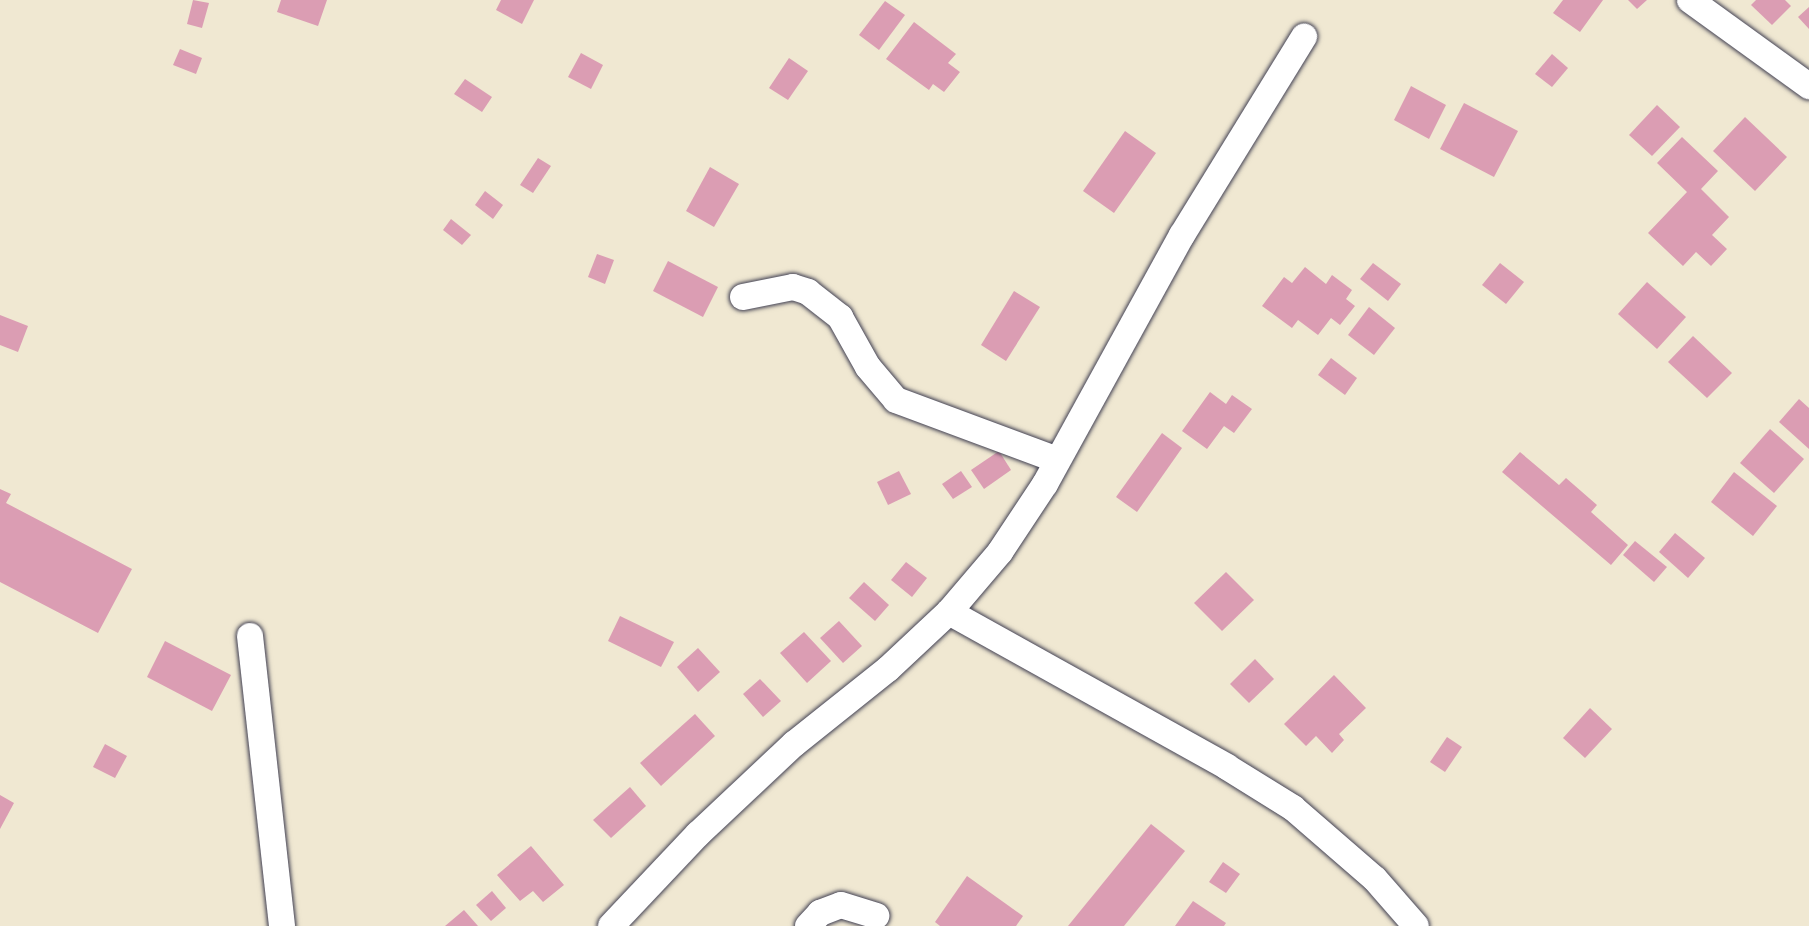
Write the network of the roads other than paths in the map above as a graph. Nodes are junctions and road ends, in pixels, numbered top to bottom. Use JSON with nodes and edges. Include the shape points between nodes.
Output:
{"nodes":[{"id":1,"x":1690,"y":0,"type":"edge"},
{"id":2,"x":1304,"y":37,"type":"dead end"},
{"id":3,"x":1809,"y":86,"type":"edge"},
{"id":4,"x":743,"y":297,"type":"dead end"},
{"id":5,"x":1057,"y":460,"type":"junction"},
{"id":6,"x":949,"y":612,"type":"junction"},
{"id":7,"x":250,"y":636,"type":"dead end"},
{"id":8,"x":876,"y":916,"type":"dead end"},
{"id":9,"x":282,"y":926,"type":"edge"},
{"id":10,"x":611,"y":926,"type":"edge"},
{"id":11,"x":808,"y":926,"type":"edge"},
{"id":12,"x":1416,"y":926,"type":"edge"}],
"edges":[{"from":1,"to":3,"type":"street"},
{"from":2,"to":5,"type":"street","via":[[1182,235]]},
{"from":4,"to":5,"type":"street","via":[[793,287],[808,292],[840,316],[868,367],[896,400]]},
{"from":5,"to":6,"type":"street","via":[[1023,521]]},
{"from":6,"to":10,"type":"street","via":[[888,669],[794,744],[698,834]]},
{"from":6,"to":12,"type":"street","via":[[1293,808],[1375,879]]},
{"from":7,"to":9,"type":"street"},
{"from":8,"to":11,"type":"street","via":[[841,904],[820,913]]}]}
